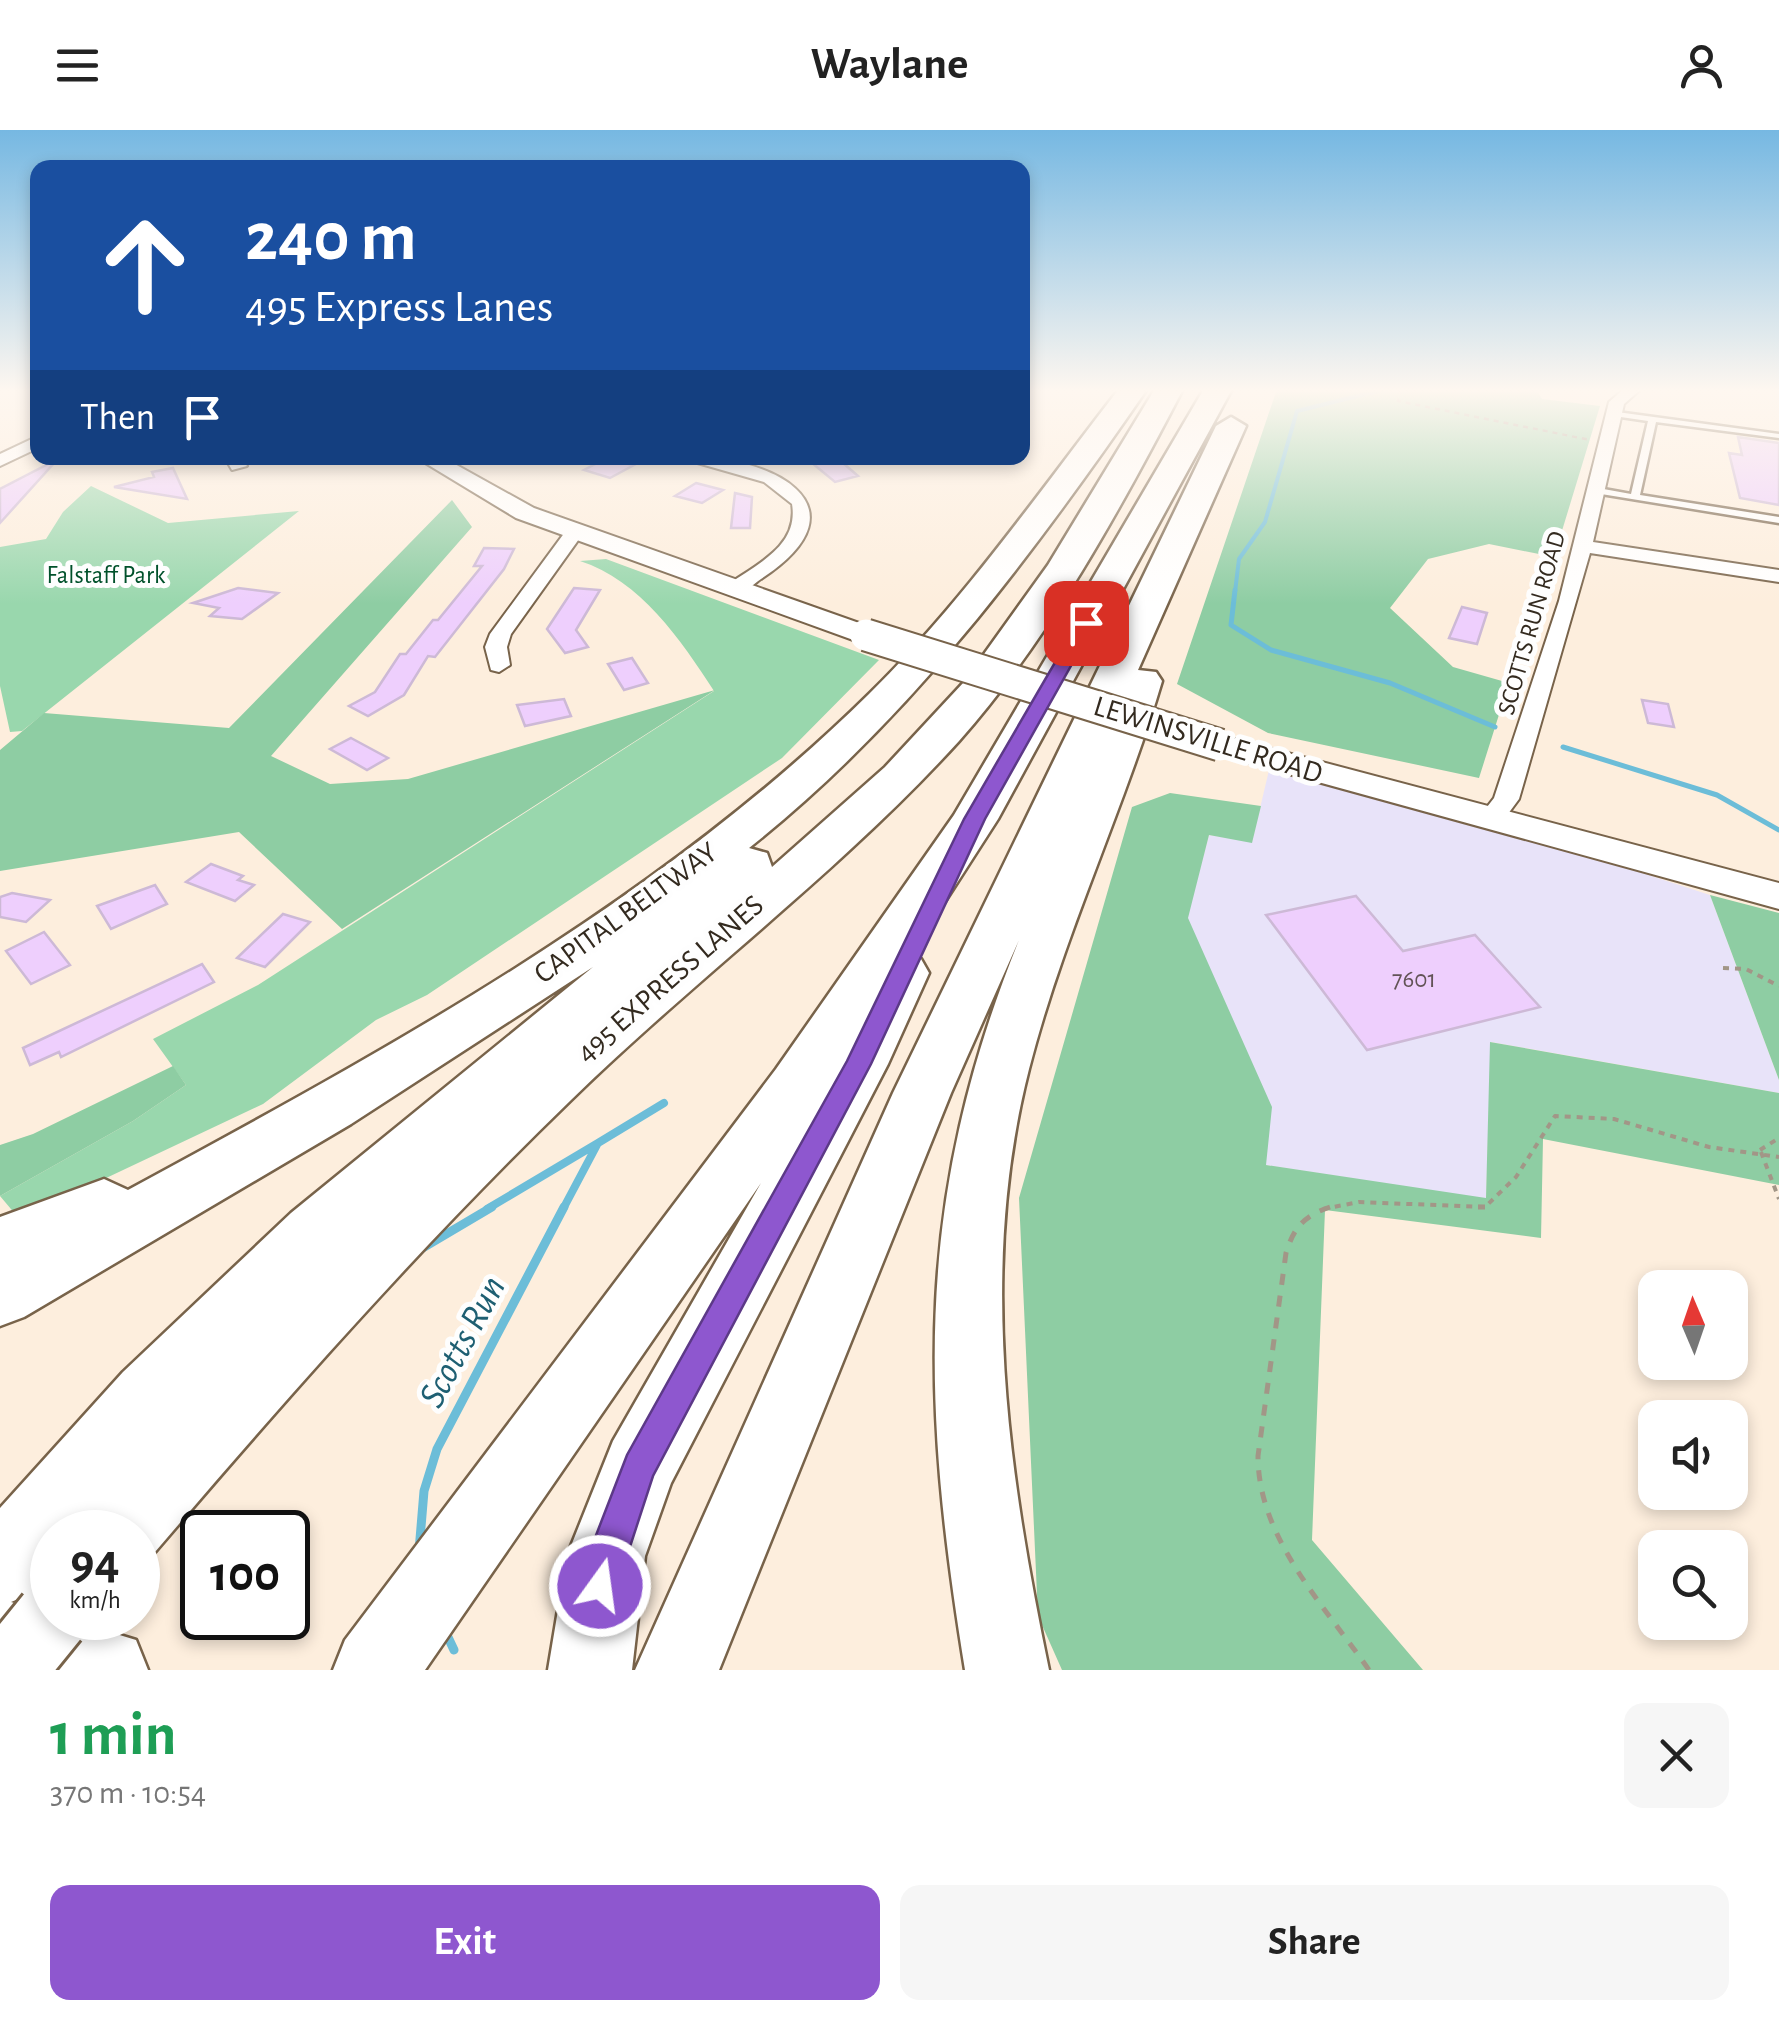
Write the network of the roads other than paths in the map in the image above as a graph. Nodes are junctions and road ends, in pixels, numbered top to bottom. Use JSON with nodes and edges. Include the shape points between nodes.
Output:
{"nodes":[{"id":1,"x":1078,"y":461,"type":"edge"},
{"id":2,"x":1125,"y":461,"type":"edge"},
{"id":3,"x":1177,"y":461,"type":"edge"},
{"id":4,"x":1215,"y":461,"type":"edge"},
{"id":5,"x":1605,"y":461,"type":"edge"},
{"id":6,"x":1643,"y":461,"type":"edge"},
{"id":7,"x":440,"y":465,"type":"edge"},
{"id":8,"x":720,"y":465,"type":"edge"},
{"id":9,"x":1109,"y":488,"type":"junction"},
{"id":10,"x":1598,"y":490,"type":"junction"},
{"id":11,"x":1635,"y":497,"type":"junction"},
{"id":12,"x":1199,"y":498,"type":"junction"},
{"id":13,"x":1779,"y":520,"type":"edge"},
{"id":14,"x":575,"y":532,"type":"junction"},
{"id":15,"x":1584,"y":546,"type":"junction"},
{"id":16,"x":1779,"y":576,"type":"edge"},
{"id":17,"x":734,"y":589,"type":"junction"},
{"id":18,"x":498,"y":665,"type":"dead end"},
{"id":19,"x":1493,"y":816,"type":"junction"},
{"id":20,"x":974,"y":819,"type":"junction"},
{"id":21,"x":1779,"y":896,"type":"edge"},
{"id":22,"x":276,"y":1137,"type":"junction"},
{"id":23,"x":0,"y":1246,"type":"edge"},
{"id":24,"x":0,"y":1295,"type":"edge"},
{"id":25,"x":142,"y":1510,"type":"edge"},
{"id":26,"x":0,"y":1567,"type":"edge"},
{"id":27,"x":0,"y":1640,"type":"edge"},
{"id":28,"x":33,"y":1640,"type":"edge"},
{"id":29,"x":9,"y":1670,"type":"edge"},
{"id":30,"x":106,"y":1670,"type":"edge"},
{"id":31,"x":375,"y":1670,"type":"edge"},
{"id":32,"x":590,"y":1670,"type":"edge"},
{"id":33,"x":677,"y":1670,"type":"edge"},
{"id":34,"x":1007,"y":1670,"type":"edge"}],
"edges":[{"from":1,"to":22,"type":"highway","name":"CAPITAL BELTWAY","via":[[943,639],[782,797],[498,1003]]},
{"from":2,"to":9,"type":"highway","name":"495 EXPRESS LANES"},
{"from":3,"to":20,"type":"highway"},
{"from":4,"to":12,"type":"highway"},
{"from":5,"to":10,"type":"street","name":"SCOTTS RUN ROAD"},
{"from":6,"to":11,"type":"lane"},
{"from":7,"to":14,"type":"main road","name":"LEWINSVILLE ROAD","via":[[503,503]]},
{"from":8,"to":17,"type":"street","via":[[762,474],[787,488],[804,518],[796,540]]},
{"from":9,"to":25,"type":"highway","name":"495 EXPRESS LANES","via":[[1011,648],[945,730],[859,815],[486,1144],[328,1304]]},
{"from":9,"to":26,"type":"highway","via":[[871,759],[314,1233],[148,1398]]},
{"from":10,"to":11,"type":"lane"},
{"from":10,"to":15,"type":"street","name":"SCOTTS RUN ROAD"},
{"from":11,"to":13,"type":"lane"},
{"from":12,"to":33,"type":"highway","via":[[922,1093]]},
{"from":12,"to":34,"type":"highway","via":[[1105,791],[1013,1028],[982,1144],[970,1246],[969,1401],[980,1519]]},
{"from":14,"to":17,"type":"main road","name":"LEWINSVILLE ROAD"},
{"from":14,"to":18,"type":"street","via":[[501,634]]},
{"from":15,"to":16,"type":"street"},
{"from":15,"to":19,"type":"street","name":"SCOTTS RUN ROAD","via":[[1517,768]]},
{"from":17,"to":19,"type":"main road","name":"LEWINSVILLE ROAD","bridge":true,"via":[[1220,746]]},
{"from":19,"to":21,"type":"main road","name":"LEWINSVILLE ROAD"},
{"from":20,"to":31,"type":"highway","via":[[797,1085]]},
{"from":20,"to":32,"type":"highway","via":[[858,1064],[639,1467],[606,1556]]},
{"from":22,"to":23,"type":"highway"},
{"from":22,"to":24,"type":"highway","name":"CAPITAL BELTWAY"},
{"from":27,"to":30,"type":"highway"},
{"from":28,"to":29,"type":"highway","bridge":true}]}
